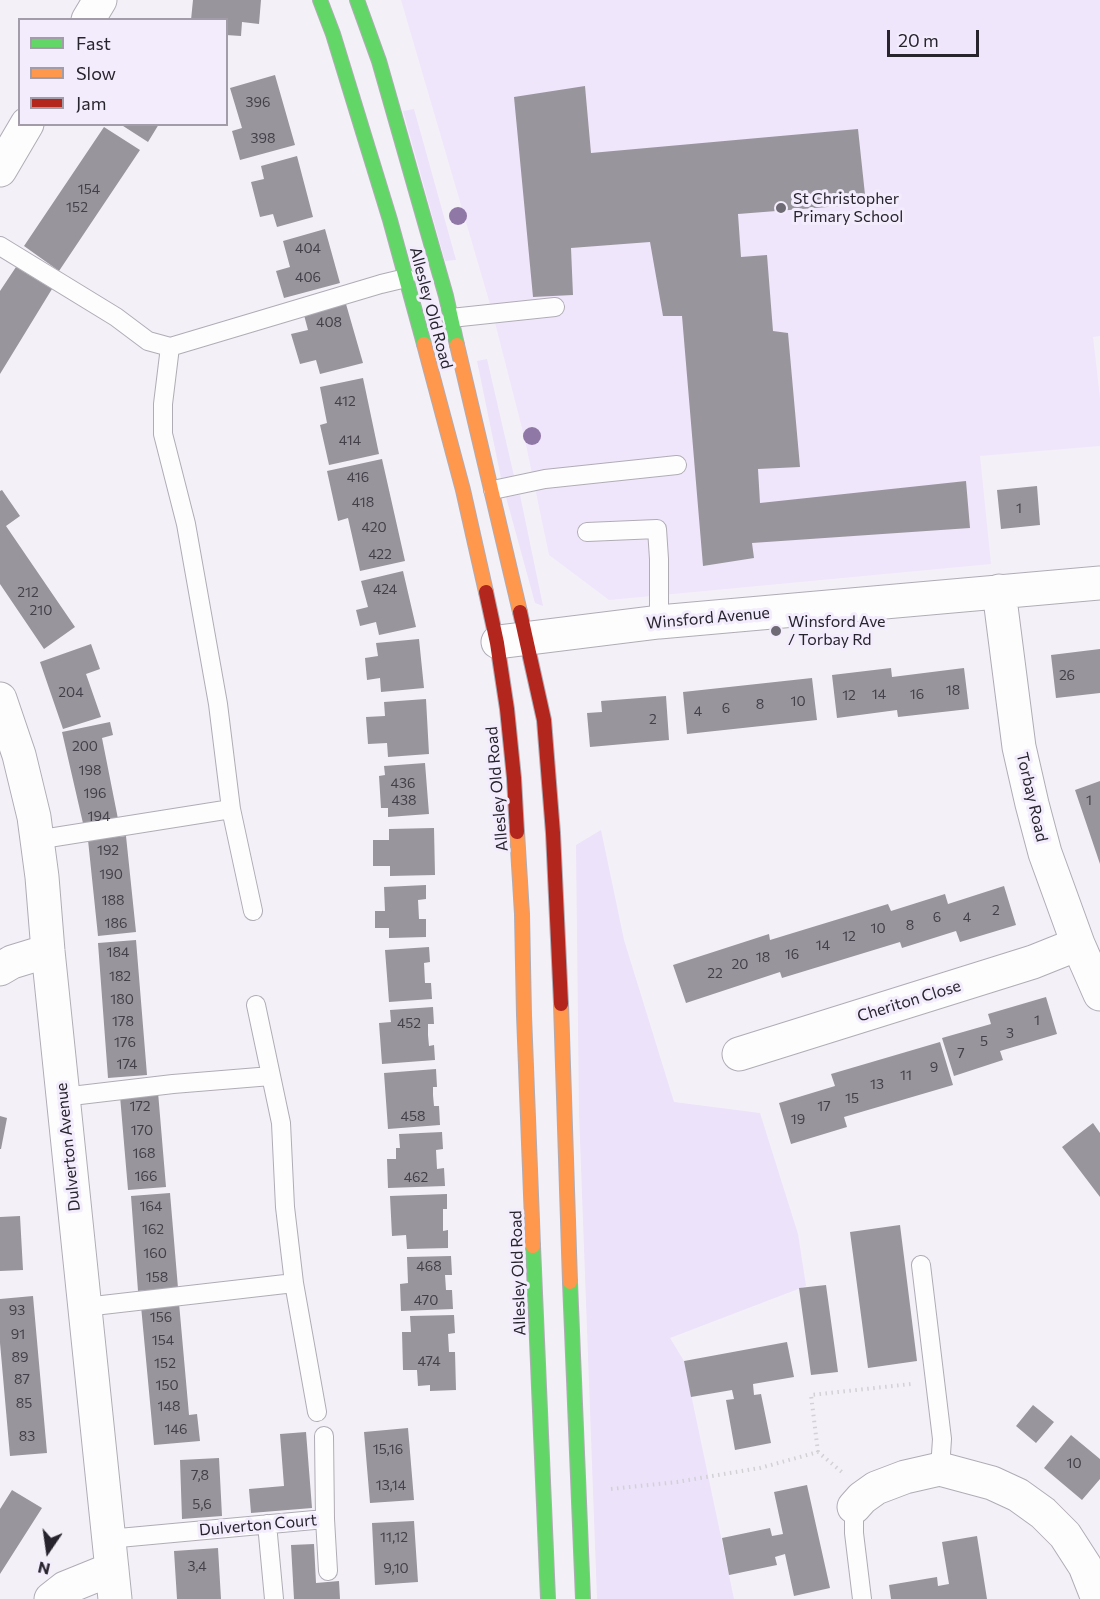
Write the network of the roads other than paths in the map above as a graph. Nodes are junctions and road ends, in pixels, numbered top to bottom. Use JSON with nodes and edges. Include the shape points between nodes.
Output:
{"nodes":[{"id":1,"x":100,"y":0,"type":"edge"},
{"id":2,"x":320,"y":0,"type":"edge"},
{"id":3,"x":357,"y":0,"type":"edge"},
{"id":4,"x":89,"y":18,"type":"edge"},
{"id":5,"x":0,"y":246,"type":"edge"},
{"id":6,"x":406,"y":278,"type":"junction"},
{"id":7,"x":555,"y":306,"type":"dead end"},
{"id":8,"x":451,"y":318,"type":"junction"},
{"id":9,"x":170,"y":347,"type":"junction"},
{"id":10,"x":677,"y":465,"type":"dead end"},
{"id":11,"x":493,"y":490,"type":"junction"},
{"id":12,"x":587,"y":532,"type":"dead end"},
{"id":13,"x":1100,"y":583,"type":"edge"},
{"id":14,"x":999,"y":591,"type":"junction"},
{"id":15,"x":659,"y":622,"type":"junction"},
{"id":16,"x":512,"y":641,"type":"junction"},
{"id":17,"x":0,"y":699,"type":"edge"},
{"id":18,"x":231,"y":809,"type":"junction"},
{"id":19,"x":36,"y":840,"type":"junction"},
{"id":20,"x":253,"y":911,"type":"dead end"},
{"id":21,"x":1078,"y":944,"type":"junction"},
{"id":22,"x":48,"y":951,"type":"junction"},
{"id":23,"x":0,"y":969,"type":"edge"},
{"id":24,"x":1100,"y":994,"type":"edge"},
{"id":25,"x":256,"y":1005,"type":"dead end"},
{"id":26,"x":738,"y":1054,"type":"dead end"},
{"id":27,"x":271,"y":1076,"type":"junction"},
{"id":28,"x":63,"y":1096,"type":"junction"},
{"id":29,"x":921,"y":1265,"type":"dead end"},
{"id":30,"x":294,"y":1283,"type":"junction"},
{"id":31,"x":85,"y":1307,"type":"junction"},
{"id":32,"x":539,"y":1406,"type":"junction"},
{"id":33,"x":576,"y":1406,"type":"junction"},
{"id":34,"x":317,"y":1412,"type":"dead end"},
{"id":35,"x":324,"y":1436,"type":"dead end"},
{"id":36,"x":940,"y":1469,"type":"junction"},
{"id":37,"x":858,"y":1502,"type":"joint"},
{"id":38,"x":325,"y":1519,"type":"junction"},
{"id":39,"x":267,"y":1524,"type":"junction"},
{"id":40,"x":111,"y":1569,"type":"edge"},
{"id":41,"x":328,"y":1570,"type":"dead end"},
{"id":42,"x":51,"y":1599,"type":"edge"},
{"id":43,"x":274,"y":1599,"type":"edge"},
{"id":44,"x":548,"y":1599,"type":"edge"},
{"id":45,"x":583,"y":1599,"type":"edge"},
{"id":46,"x":862,"y":1599,"type":"edge"},
{"id":47,"x":1098,"y":1599,"type":"edge"}],
"edges":[{"from":1,"to":4,"type":"street"},
{"from":2,"to":6,"type":"main road","name":"Allesley Old Road"},
{"from":3,"to":8,"type":"main road","name":"Allesley Old Road","via":[[379,61]]},
{"from":5,"to":9,"type":"lane","via":[[148,341]]},
{"from":6,"to":9,"type":"lane"},
{"from":6,"to":16,"type":"main road","name":"Allesley Old Road","via":[[463,490]]},
{"from":7,"to":8,"type":"lane"},
{"from":8,"to":11,"type":"main road","name":"Allesley Old Road"},
{"from":9,"to":18,"type":"lane","via":[[163,434],[188,535],[218,704]]},
{"from":10,"to":11,"type":"lane","via":[[545,478]]},
{"from":11,"to":16,"type":"main road","name":"Allesley Old Road"},
{"from":12,"to":15,"type":"lane","via":[[657,529]]},
{"from":13,"to":14,"type":"street","name":"Winsford Avenue"},
{"from":14,"to":15,"type":"street","name":"Winsford Avenue"},
{"from":14,"to":21,"type":"street","name":"Torbay Road","via":[[1019,747],[1045,853]]},
{"from":15,"to":16,"type":"street","name":"Winsford Avenue"},
{"from":16,"to":32,"type":"main road","name":"Allesley Old Road","via":[[507,709],[522,914]]},
{"from":16,"to":33,"type":"main road","name":"Allesley Old Road","via":[[544,720],[559,939]]},
{"from":17,"to":19,"type":"street","name":"Dulverton Avenue","via":[[19,755]]},
{"from":18,"to":19,"type":"lane"},
{"from":18,"to":20,"type":"lane"},
{"from":19,"to":22,"type":"street","name":"Dulverton Avenue"},
{"from":21,"to":24,"type":"street","name":"Torbay Road"},
{"from":21,"to":26,"type":"street","name":"Cheriton Close","via":[[1033,963]]},
{"from":22,"to":23,"type":"street"},
{"from":22,"to":28,"type":"street","name":"Dulverton Avenue"},
{"from":25,"to":27,"type":"lane"},
{"from":27,"to":28,"type":"lane"},
{"from":27,"to":30,"type":"lane","via":[[281,1123]]},
{"from":28,"to":31,"type":"street","name":"Dulverton Avenue"},
{"from":29,"to":36,"type":"lane","via":[[942,1438]]},
{"from":30,"to":31,"type":"lane"},
{"from":30,"to":34,"type":"lane"},
{"from":31,"to":40,"type":"street","name":"Dulverton Avenue"},
{"from":32,"to":33,"type":"main road"},
{"from":32,"to":44,"type":"main road","name":"Allesley Old Road"},
{"from":33,"to":45,"type":"main road","name":"Allesley Old Road"},
{"from":35,"to":38,"type":"lane","name":"Dulverton Court"},
{"from":36,"to":37,"type":"street","via":[[876,1488]]},
{"from":36,"to":47,"type":"street","via":[[992,1483],[1043,1513],[1065,1535],[1085,1566]]},
{"from":37,"to":46,"type":"lane","via":[[854,1533]]},
{"from":38,"to":39,"type":"lane","name":"Dulverton Court"},
{"from":38,"to":41,"type":"lane"},
{"from":39,"to":40,"type":"lane","name":"Dulverton Court"},
{"from":39,"to":43,"type":"lane"},
{"from":40,"to":42,"type":"street","via":[[65,1588]]}]}
